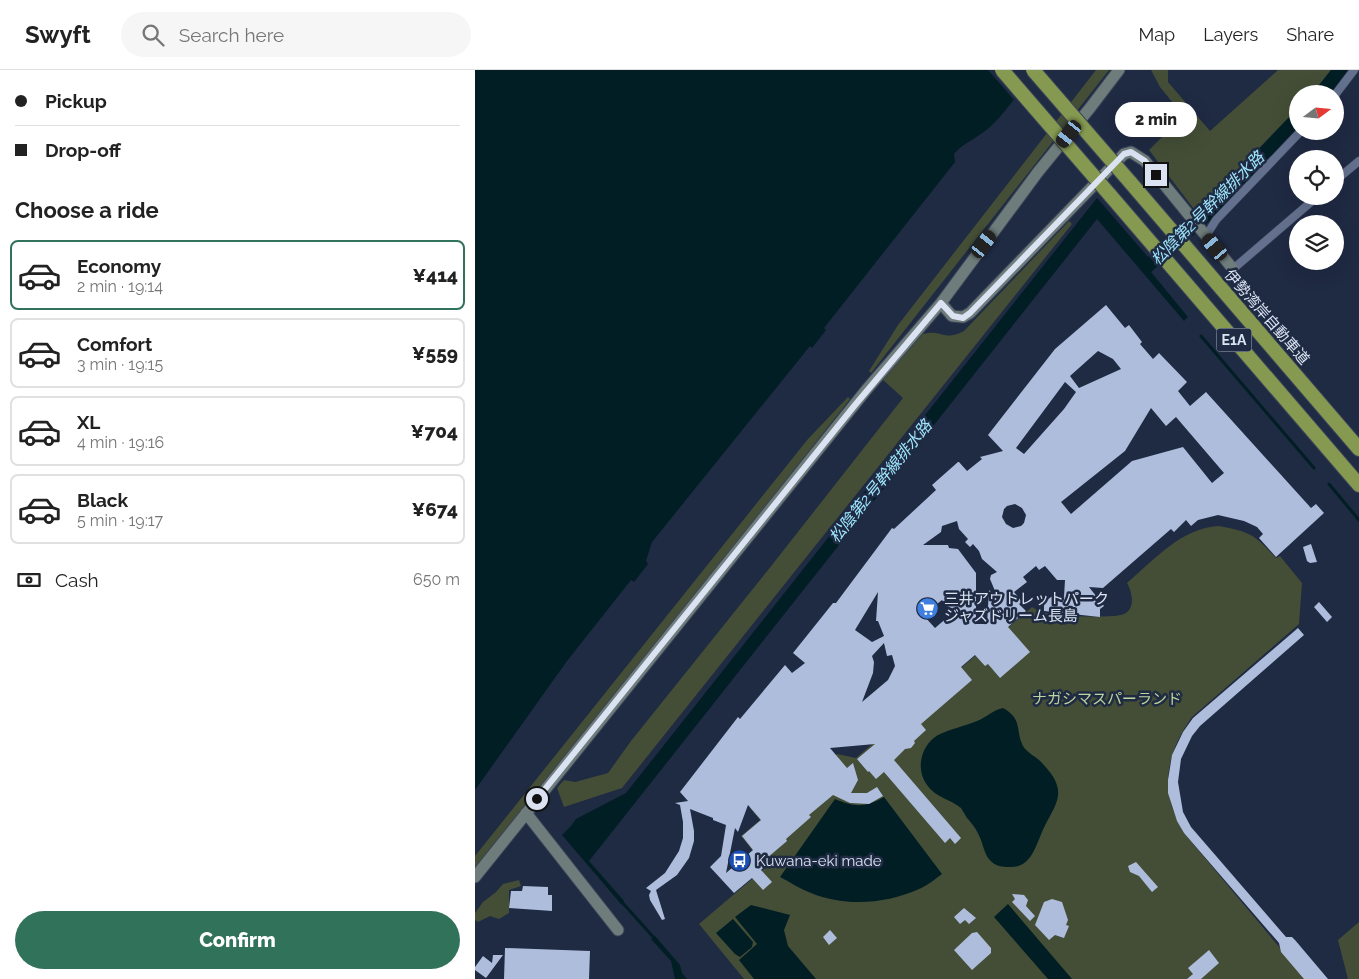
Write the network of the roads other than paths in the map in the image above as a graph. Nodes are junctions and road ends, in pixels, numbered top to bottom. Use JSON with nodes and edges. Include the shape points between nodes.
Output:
{"nodes":[{"id":1,"x":1002,"y":70,"type":"edge"},
{"id":2,"x":1033,"y":70,"type":"edge"},
{"id":3,"x":1119,"y":70,"type":"edge"},
{"id":4,"x":1354,"y":70,"type":"edge"},
{"id":5,"x":1343,"y":85,"type":"edge"},
{"id":6,"x":1292,"y":140,"type":"edge"},
{"id":7,"x":1359,"y":161,"type":"edge"},
{"id":8,"x":1344,"y":174,"type":"edge"},
{"id":9,"x":1308,"y":205,"type":"edge"},
{"id":10,"x":1204,"y":234,"type":"junction"},
{"id":11,"x":1233,"y":269,"type":"joint"},
{"id":12,"x":941,"y":303,"type":"junction"},
{"id":13,"x":1359,"y":449,"type":"edge"},
{"id":14,"x":1359,"y":485,"type":"edge"},
{"id":15,"x":526,"y":813,"type":"junction"},
{"id":16,"x":475,"y":876,"type":"edge"},
{"id":17,"x":618,"y":930,"type":"dead end"}],
"edges":[{"from":1,"to":14,"type":"highway","number":"E1A","bridge":true},
{"from":2,"to":13,"type":"highway","name":"伊勢湾岸自動車道","number":"E1A","bridge":true},
{"from":3,"to":12,"type":"street"},
{"from":4,"to":5,"type":"street"},
{"from":6,"to":10,"type":"street"},
{"from":7,"to":8,"type":"street"},
{"from":9,"to":11,"type":"street"},
{"from":10,"to":11,"type":"street"},
{"from":10,"to":12,"type":"street","via":[[1145,161],[1131,152],[1124,154],[970,313],[963,318],[953,316]]},
{"from":12,"to":15,"type":"street","via":[[861,397]]},
{"from":15,"to":16,"type":"street"},
{"from":15,"to":17,"type":"street"}]}
